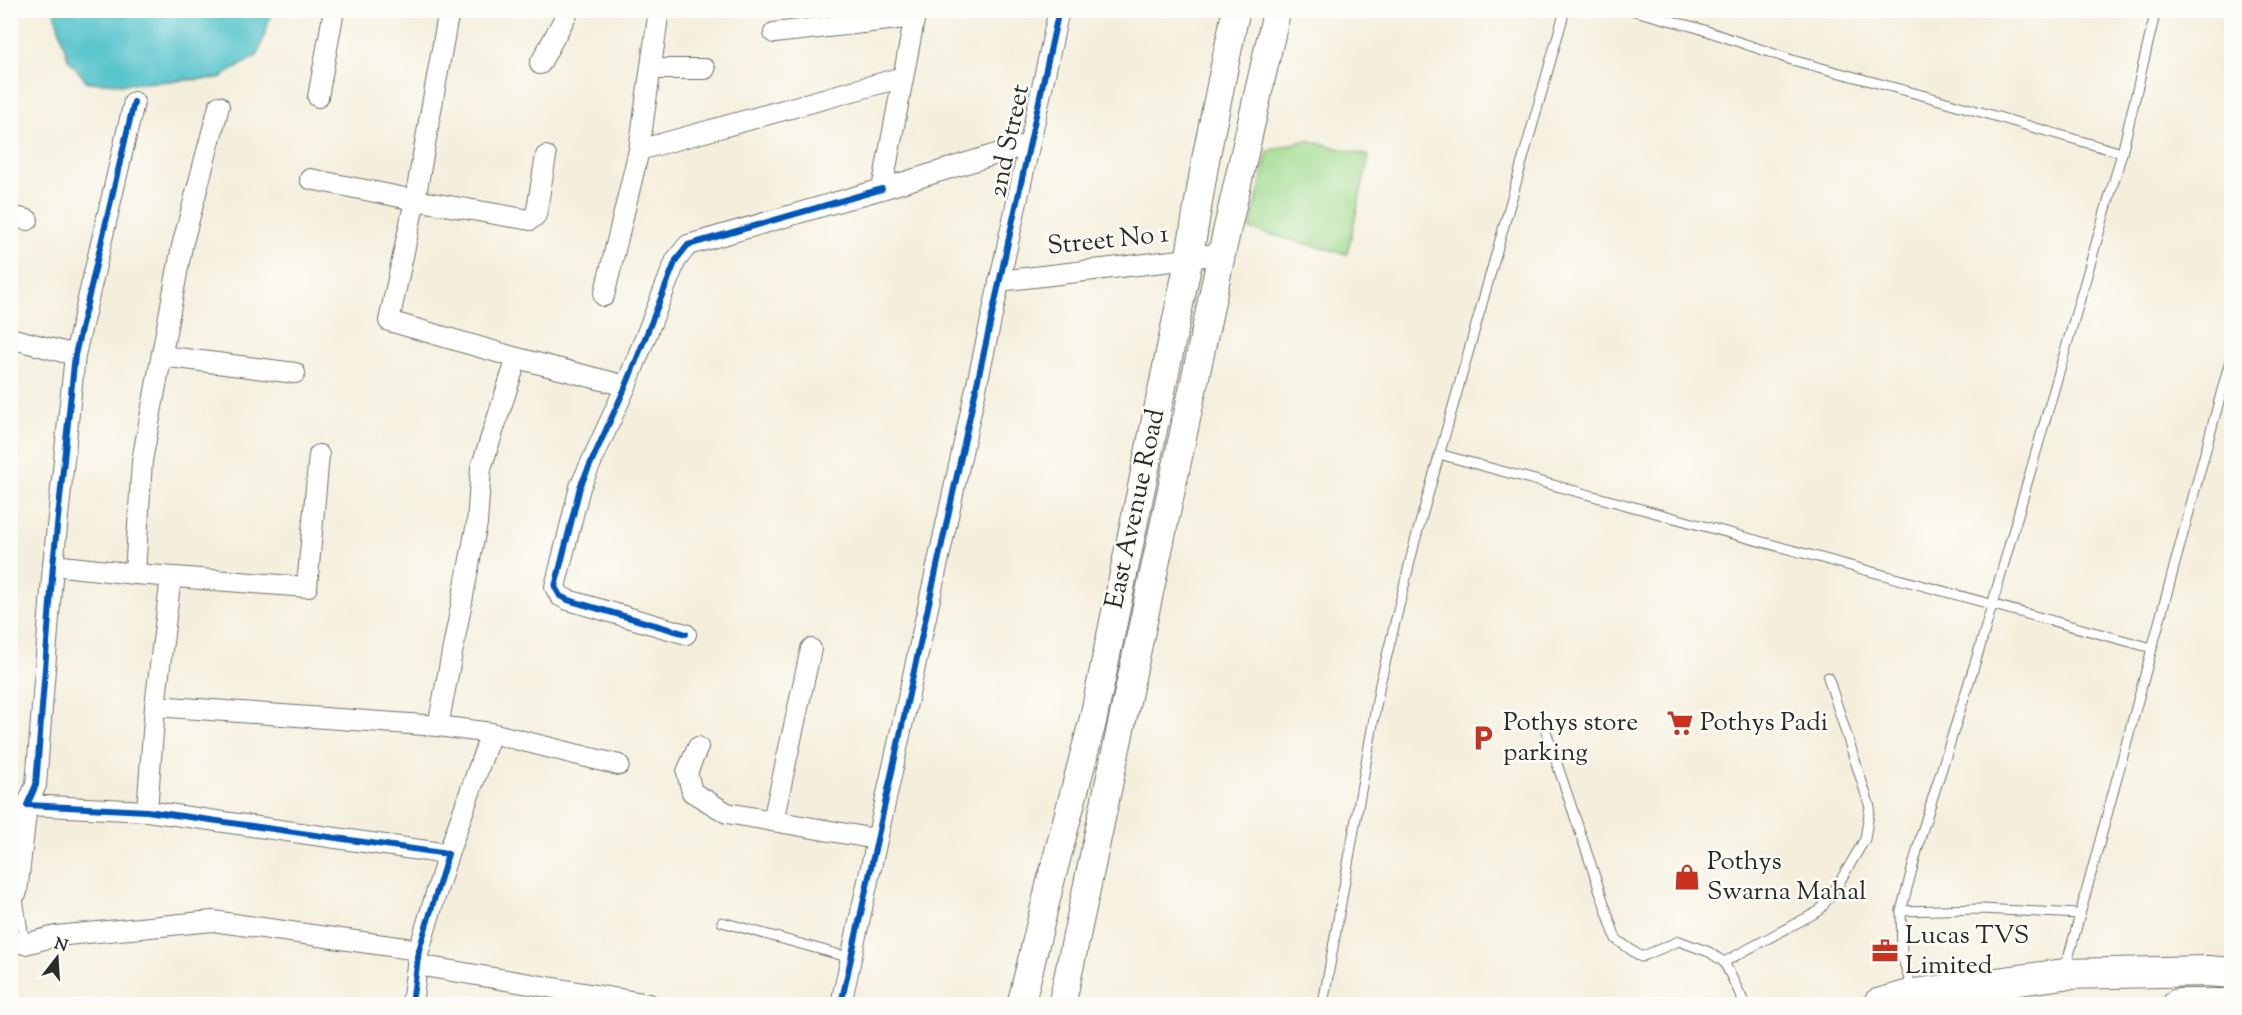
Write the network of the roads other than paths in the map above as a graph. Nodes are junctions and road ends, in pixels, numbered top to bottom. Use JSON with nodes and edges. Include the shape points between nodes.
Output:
{"nodes":[{"id":1,"x":334,"y":10,"type":"edge"},
{"id":2,"x":449,"y":10,"type":"edge"},
{"id":3,"x":569,"y":10,"type":"edge"},
{"id":4,"x":659,"y":10,"type":"edge"},
{"id":5,"x":1059,"y":10,"type":"edge"},
{"id":6,"x":1236,"y":10,"type":"edge"},
{"id":7,"x":1277,"y":10,"type":"edge"},
{"id":8,"x":1565,"y":10,"type":"edge"},
{"id":9,"x":1631,"y":10,"type":"edge"},
{"id":10,"x":2156,"y":10,"type":"edge"},
{"id":11,"x":916,"y":14,"type":"edge"},
{"id":12,"x":774,"y":33,"type":"dead end"},
{"id":13,"x":540,"y":64,"type":"dead end"},
{"id":14,"x":652,"y":69,"type":"junction"},
{"id":15,"x":705,"y":69,"type":"dead end"},
{"id":16,"x":903,"y":77,"type":"junction"},
{"id":17,"x":318,"y":97,"type":"dead end"},
{"id":18,"x":134,"y":102,"type":"dead end"},
{"id":19,"x":219,"y":106,"type":"dead end"},
{"id":20,"x":1029,"y":144,"type":"junction"},
{"id":21,"x":639,"y":150,"type":"junction"},
{"id":22,"x":2122,"y":153,"type":"junction"},
{"id":23,"x":546,"y":156,"type":"dead end"},
{"id":24,"x":310,"y":179,"type":"dead end"},
{"id":25,"x":882,"y":189,"type":"junction"},
{"id":26,"x":415,"y":200,"type":"junction"},
{"id":27,"x":1222,"y":252,"type":"junction"},
{"id":28,"x":1189,"y":259,"type":"junction"},
{"id":29,"x":999,"y":281,"type":"junction"},
{"id":30,"x":604,"y":296,"type":"dead end"},
{"id":31,"x":10,"y":339,"type":"edge"},
{"id":32,"x":2232,"y":352,"type":"edge"},
{"id":33,"x":75,"y":355,"type":"junction"},
{"id":34,"x":162,"y":356,"type":"junction"},
{"id":35,"x":517,"y":358,"type":"junction"},
{"id":36,"x":295,"y":373,"type":"dead end"},
{"id":37,"x":626,"y":386,"type":"junction"},
{"id":38,"x":1439,"y":454,"type":"junction"},
{"id":39,"x":319,"y":455,"type":"dead end"},
{"id":40,"x":53,"y":565,"type":"junction"},
{"id":41,"x":135,"y":574,"type":"junction"},
{"id":42,"x":171,"y":577,"type":"junction"},
{"id":43,"x":1993,"y":604,"type":"junction"},
{"id":44,"x":686,"y":634,"type":"dead end"},
{"id":45,"x":2152,"y":648,"type":"junction"},
{"id":46,"x":811,"y":649,"type":"dead end"},
{"id":47,"x":1828,"y":677,"type":"dead end"},
{"id":48,"x":156,"y":706,"type":"junction"},
{"id":49,"x":438,"y":726,"type":"junction"},
{"id":50,"x":1546,"y":731,"type":"dead end"},
{"id":51,"x":491,"y":734,"type":"junction"},
{"id":52,"x":698,"y":747,"type":"dead end"},
{"id":53,"x":619,"y":765,"type":"dead end"},
{"id":54,"x":27,"y":805,"type":"junction"},
{"id":55,"x":147,"y":810,"type":"junction"},
{"id":56,"x":773,"y":821,"type":"junction"},
{"id":57,"x":876,"y":839,"type":"junction"},
{"id":58,"x":448,"y":854,"type":"junction"},
{"id":59,"x":17,"y":892,"type":"joint"},
{"id":60,"x":1901,"y":911,"type":"junction"},
{"id":61,"x":2080,"y":914,"type":"junction"},
{"id":62,"x":722,"y":922,"type":"dead end"},
{"id":63,"x":18,"y":942,"type":"edge"},
{"id":64,"x":418,"y":958,"type":"junction"},
{"id":65,"x":851,"y":958,"type":"junction"},
{"id":66,"x":1724,"y":962,"type":"junction"},
{"id":67,"x":2224,"y":968,"type":"edge"},
{"id":68,"x":2064,"y":974,"type":"junction"},
{"id":69,"x":1915,"y":999,"type":"edge"},
{"id":70,"x":2225,"y":1004,"type":"edge"},
{"id":71,"x":412,"y":1005,"type":"edge"},
{"id":72,"x":649,"y":1005,"type":"edge"},
{"id":73,"x":841,"y":1005,"type":"edge"},
{"id":74,"x":1021,"y":1005,"type":"edge"},
{"id":75,"x":1062,"y":1005,"type":"edge"},
{"id":76,"x":1323,"y":1005,"type":"edge"},
{"id":77,"x":1745,"y":1005,"type":"edge"},
{"id":78,"x":1878,"y":1005,"type":"edge"},
{"id":79,"x":2178,"y":1005,"type":"edge"}],
"edges":[{"from":1,"to":17,"type":"street"},
{"from":2,"to":26,"type":"street"},
{"from":3,"to":13,"type":"street"},
{"from":4,"to":14,"type":"street"},
{"from":5,"to":20,"type":"street","name":"2nd Street"},
{"from":6,"to":28,"type":"main road","name":"East Avenue Road"},
{"from":7,"to":27,"type":"main road","name":"East Avenue Road"},
{"from":8,"to":38,"type":"lane"},
{"from":9,"to":22,"type":"lane"},
{"from":10,"to":22,"type":"lane"},
{"from":11,"to":12,"type":"street"},
{"from":11,"to":16,"type":"street"},
{"from":14,"to":15,"type":"street"},
{"from":14,"to":21,"type":"street"},
{"from":16,"to":21,"type":"street"},
{"from":16,"to":25,"type":"street"},
{"from":18,"to":33,"type":"street"},
{"from":19,"to":34,"type":"street","via":[[182,246]]},
{"from":20,"to":25,"type":"street"},
{"from":20,"to":29,"type":"street","name":"2nd Street"},
{"from":21,"to":30,"type":"street"},
{"from":22,"to":43,"type":"lane"},
{"from":23,"to":26,"type":"street","via":[[536,215],[530,220]]},
{"from":24,"to":26,"type":"street"},
{"from":25,"to":37,"type":"street","via":[[688,245],[676,260]]},
{"from":26,"to":35,"type":"street","via":[[389,321]]},
{"from":27,"to":28,"type":"street","name":"Street No 1"},
{"from":27,"to":75,"type":"main road","name":"East Avenue Road"},
{"from":28,"to":29,"type":"street","name":"Street No 1"},
{"from":28,"to":74,"type":"main road","name":"East Avenue Road","via":[[1093,720]]},
{"from":29,"to":57,"type":"street","name":"2nd Street"},
{"from":31,"to":33,"type":"street"},
{"from":32,"to":45,"type":"lane"},
{"from":33,"to":40,"type":"street"},
{"from":34,"to":36,"type":"street"},
{"from":34,"to":41,"type":"street","via":[[142,461]]},
{"from":35,"to":37,"type":"street"},
{"from":35,"to":49,"type":"street","via":[[481,468],[477,523]]},
{"from":37,"to":44,"type":"street","via":[[580,487],[555,587],[568,600]]},
{"from":38,"to":43,"type":"lane"},
{"from":38,"to":76,"type":"lane","via":[[1380,684]]},
{"from":39,"to":42,"type":"street","via":[[308,587]]},
{"from":40,"to":41,"type":"street"},
{"from":40,"to":54,"type":"street","via":[[36,785]]},
{"from":41,"to":42,"type":"street"},
{"from":42,"to":48,"type":"street"},
{"from":43,"to":45,"type":"lane"},
{"from":43,"to":60,"type":"lane"},
{"from":45,"to":61,"type":"lane"},
{"from":46,"to":56,"type":"street"},
{"from":47,"to":66,"type":"lane","via":[[1870,807],[1865,839],[1819,911]]},
{"from":48,"to":49,"type":"street"},
{"from":48,"to":55,"type":"street"},
{"from":49,"to":51,"type":"street"},
{"from":50,"to":66,"type":"lane","via":[[1616,939],[1641,957],[1679,941]]},
{"from":51,"to":53,"type":"street"},
{"from":51,"to":58,"type":"street"},
{"from":52,"to":56,"type":"street","via":[[687,772],[692,792],[727,813]]},
{"from":54,"to":55,"type":"street"},
{"from":54,"to":59,"type":"street"},
{"from":55,"to":58,"type":"street"},
{"from":56,"to":57,"type":"street"},
{"from":57,"to":65,"type":"street","name":"2nd Street"},
{"from":58,"to":64,"type":"street"},
{"from":59,"to":63,"type":"lane"},
{"from":60,"to":61,"type":"lane","via":[[1981,909]]},
{"from":60,"to":69,"type":"lane","via":[[1902,956]]},
{"from":61,"to":68,"type":"lane"},
{"from":62,"to":65,"type":"lane"},
{"from":63,"to":64,"type":"street","via":[[213,921]]},
{"from":64,"to":71,"type":"street"},
{"from":64,"to":72,"type":"street"},
{"from":65,"to":73,"type":"street","name":"2nd Street"},
{"from":66,"to":77,"type":"lane"},
{"from":67,"to":68,"type":"main road"},
{"from":68,"to":69,"type":"main road"},
{"from":69,"to":78,"type":"main road"},
{"from":70,"to":79,"type":"main road"}]}
